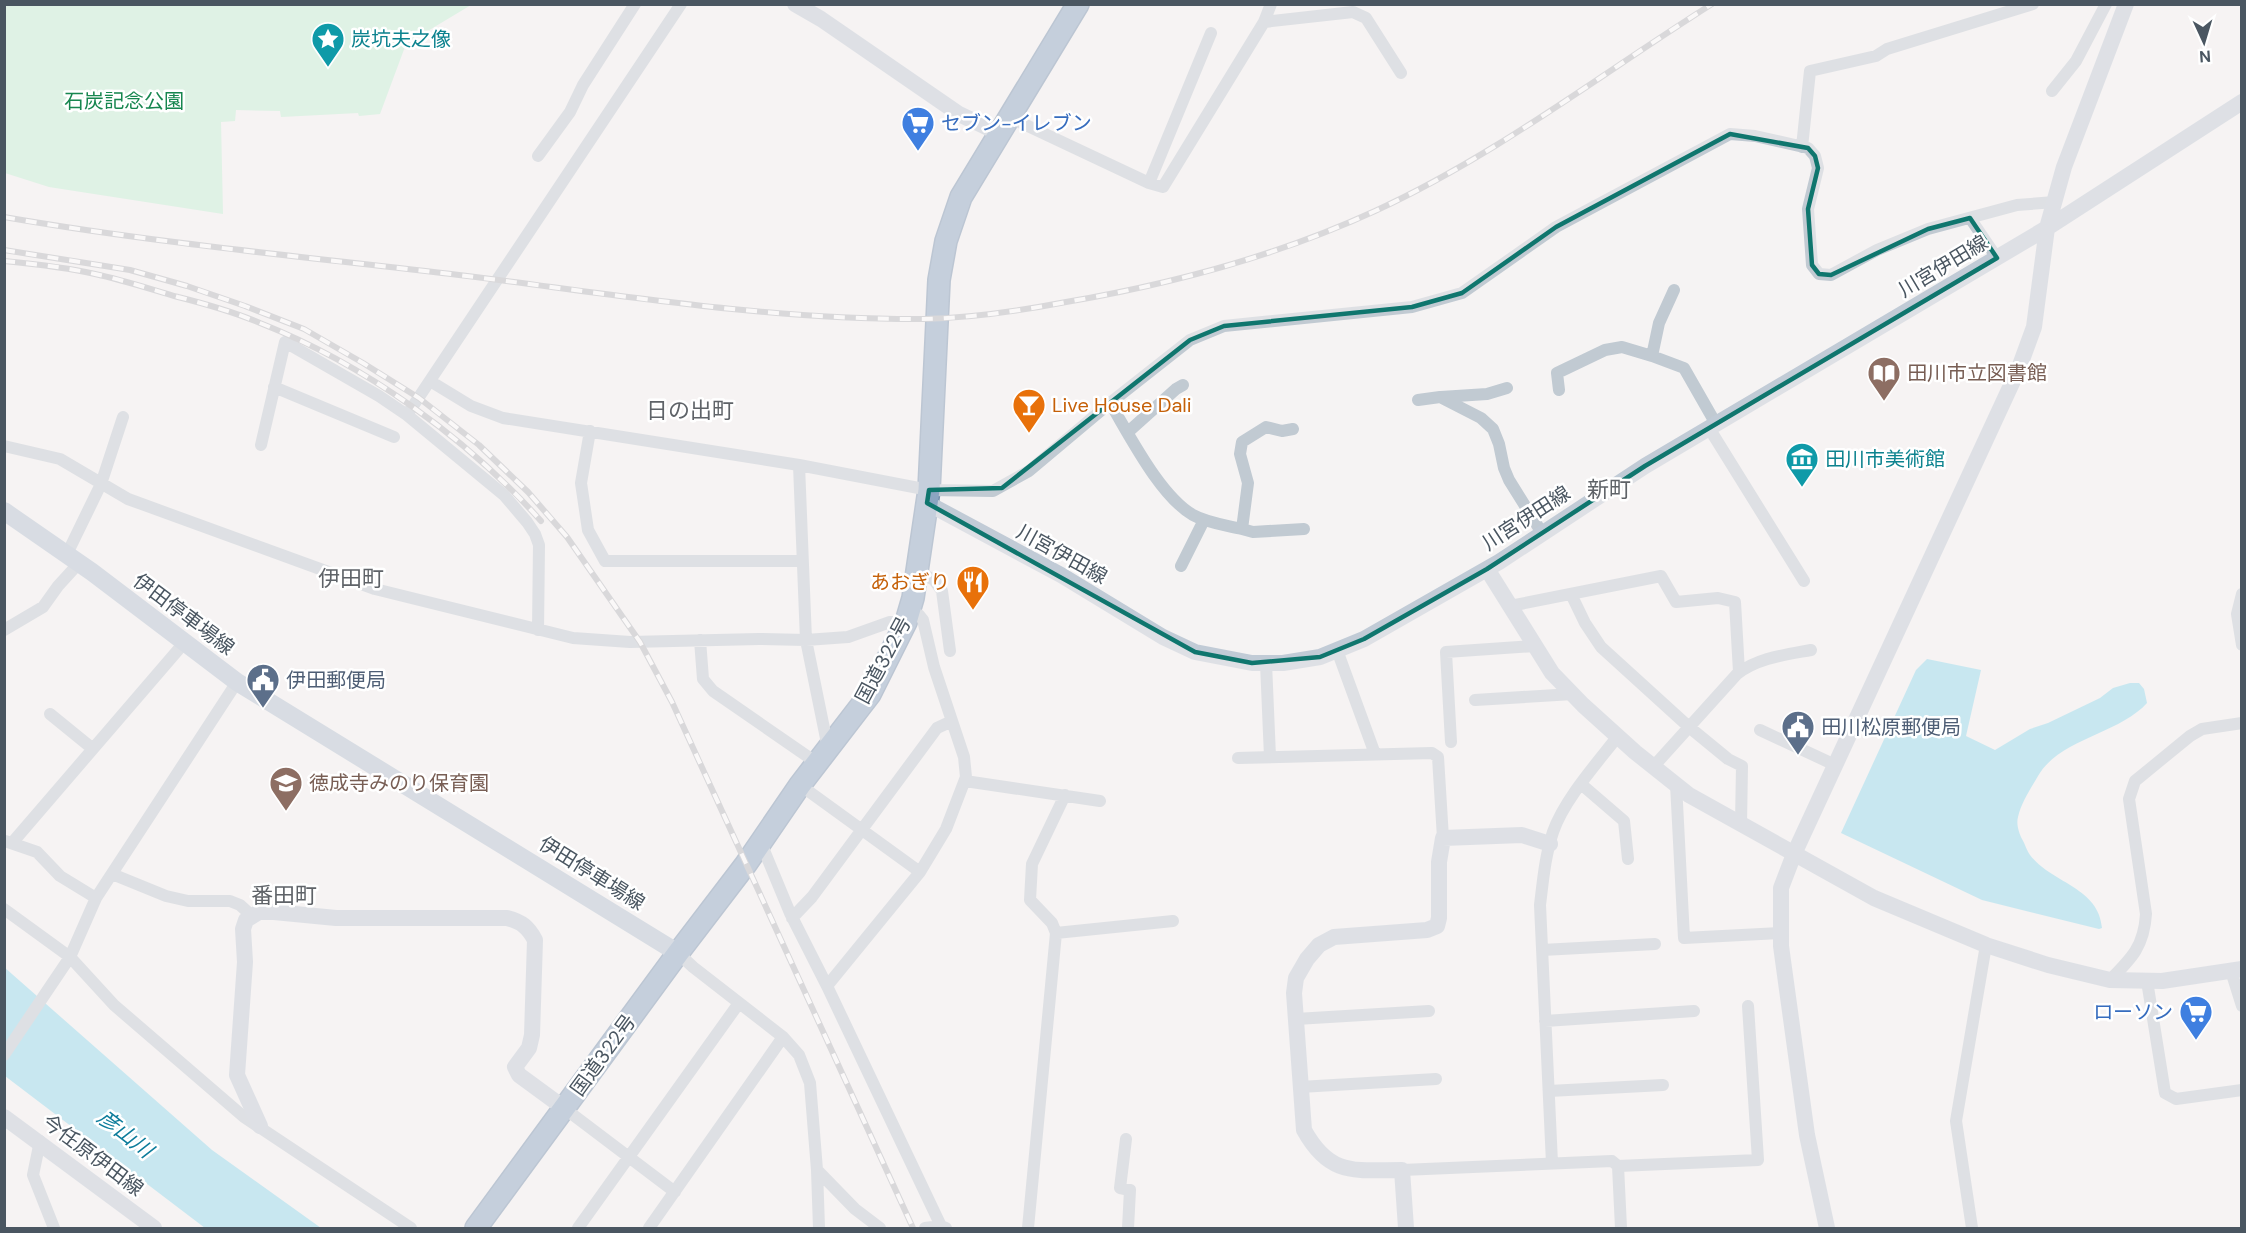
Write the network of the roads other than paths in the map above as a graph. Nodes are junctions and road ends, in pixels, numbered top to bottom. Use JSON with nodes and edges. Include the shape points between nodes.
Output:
{"nodes":[{"id":1,"x":635,"y":4,"type":"edge"},
{"id":2,"x":681,"y":4,"type":"edge"},
{"id":3,"x":795,"y":4,"type":"edge"},
{"id":4,"x":1078,"y":4,"type":"edge"},
{"id":5,"x":1271,"y":4,"type":"edge"},
{"id":6,"x":2033,"y":4,"type":"edge"},
{"id":7,"x":2116,"y":6,"type":"edge"},
{"id":8,"x":1264,"y":22,"type":"junction"},
{"id":9,"x":1211,"y":33,"type":"dead end"},
{"id":10,"x":1401,"y":73,"type":"dead end"},
{"id":11,"x":2052,"y":91,"type":"dead end"},
{"id":12,"x":2241,"y":102,"type":"edge"},
{"id":13,"x":1006,"y":126,"type":"junction"},
{"id":14,"x":1802,"y":147,"type":"junction"},
{"id":15,"x":538,"y":156,"type":"dead end"},
{"id":16,"x":1149,"y":183,"type":"junction"},
{"id":17,"x":2055,"y":202,"type":"junction"},
{"id":18,"x":1970,"y":218,"type":"junction"},
{"id":19,"x":2047,"y":228,"type":"junction"},
{"id":20,"x":1997,"y":258,"type":"junction"},
{"id":21,"x":1674,"y":290,"type":"dead end"},
{"id":22,"x":1652,"y":356,"type":"junction"},
{"id":23,"x":430,"y":381,"type":"junction"},
{"id":24,"x":1183,"y":385,"type":"dead end"},
{"id":25,"x":274,"y":387,"type":"junction"},
{"id":26,"x":1507,"y":388,"type":"dead end"},
{"id":27,"x":1559,"y":390,"type":"dead end"},
{"id":28,"x":1440,"y":397,"type":"junction"},
{"id":29,"x":1418,"y":400,"type":"dead end"},
{"id":30,"x":1110,"y":403,"type":"junction"},
{"id":31,"x":407,"y":415,"type":"junction"},
{"id":32,"x":123,"y":417,"type":"dead end"},
{"id":33,"x":1713,"y":426,"type":"junction"},
{"id":34,"x":1293,"y":429,"type":"dead end"},
{"id":35,"x":590,"y":431,"type":"junction"},
{"id":36,"x":1128,"y":432,"type":"junction"},
{"id":37,"x":394,"y":437,"type":"dead end"},
{"id":38,"x":261,"y":445,"type":"dead end"},
{"id":39,"x":4,"y":446,"type":"edge"},
{"id":40,"x":799,"y":465,"type":"junction"},
{"id":41,"x":101,"y":484,"type":"junction"},
{"id":42,"x":928,"y":497,"type":"junction"},
{"id":43,"x":4,"y":511,"type":"edge"},
{"id":44,"x":1204,"y":520,"type":"junction"},
{"id":45,"x":1304,"y":528,"type":"dead end"},
{"id":46,"x":1242,"y":529,"type":"junction"},
{"id":47,"x":1542,"y":533,"type":"junction"},
{"id":48,"x":73,"y":558,"type":"junction"},
{"id":49,"x":802,"y":561,"type":"junction"},
{"id":50,"x":1181,"y":566,"type":"dead end"},
{"id":51,"x":1487,"y":569,"type":"junction"},
{"id":52,"x":917,"y":571,"type":"junction"},
{"id":53,"x":1804,"y":581,"type":"dead end"},
{"id":54,"x":1571,"y":594,"type":"junction"},
{"id":55,"x":2241,"y":594,"type":"edge"},
{"id":56,"x":1510,"y":606,"type":"junction"},
{"id":57,"x":908,"y":617,"type":"junction"},
{"id":58,"x":4,"y":630,"type":"edge"},
{"id":59,"x":538,"y":630,"type":"junction"},
{"id":60,"x":700,"y":640,"type":"junction"},
{"id":61,"x":806,"y":640,"type":"junction"},
{"id":62,"x":184,"y":644,"type":"junction"},
{"id":63,"x":2241,"y":645,"type":"edge"},
{"id":64,"x":1535,"y":646,"type":"junction"},
{"id":65,"x":1336,"y":650,"type":"junction"},
{"id":66,"x":1811,"y":650,"type":"dead end"},
{"id":67,"x":950,"y":651,"type":"dead end"},
{"id":68,"x":1266,"y":663,"type":"junction"},
{"id":69,"x":1739,"y":672,"type":"junction"},
{"id":70,"x":237,"y":682,"type":"junction"},
{"id":71,"x":1573,"y":694,"type":"junction"},
{"id":72,"x":1475,"y":700,"type":"dead end"},
{"id":73,"x":50,"y":714,"type":"dead end"},
{"id":74,"x":952,"y":721,"type":"junction"},
{"id":75,"x":2241,"y":723,"type":"edge"},
{"id":76,"x":1689,"y":727,"type":"junction"},
{"id":77,"x":1760,"y":730,"type":"dead end"},
{"id":78,"x":1618,"y":736,"type":"junction"},
{"id":79,"x":1451,"y":741,"type":"dead end"},
{"id":80,"x":93,"y":749,"type":"junction"},
{"id":81,"x":1375,"y":754,"type":"junction"},
{"id":82,"x":823,"y":755,"type":"junction"},
{"id":83,"x":1270,"y":757,"type":"junction"},
{"id":84,"x":1238,"y":758,"type":"dead end"},
{"id":85,"x":1835,"y":765,"type":"junction"},
{"id":86,"x":1653,"y":767,"type":"junction"},
{"id":87,"x":965,"y":781,"type":"junction"},
{"id":88,"x":1581,"y":784,"type":"junction"},
{"id":89,"x":1676,"y":784,"type":"junction"},
{"id":90,"x":800,"y":785,"type":"junction"},
{"id":91,"x":1065,"y":795,"type":"junction"},
{"id":92,"x":1100,"y":801,"type":"dead end"},
{"id":93,"x":1741,"y":824,"type":"junction"},
{"id":94,"x":863,"y":830,"type":"junction"},
{"id":95,"x":1443,"y":838,"type":"junction"},
{"id":96,"x":8,"y":842,"type":"edge"},
{"id":97,"x":761,"y":843,"type":"junction"},
{"id":98,"x":1550,"y":844,"type":"junction"},
{"id":99,"x":1794,"y":854,"type":"junction"},
{"id":100,"x":1628,"y":859,"type":"dead end"},
{"id":101,"x":920,"y":872,"type":"junction"},
{"id":102,"x":112,"y":874,"type":"junction"},
{"id":103,"x":96,"y":898,"type":"junction"},
{"id":104,"x":4,"y":909,"type":"edge"},
{"id":105,"x":251,"y":915,"type":"junction"},
{"id":106,"x":792,"y":918,"type":"junction"},
{"id":107,"x":1173,"y":921,"type":"dead end"},
{"id":108,"x":1056,"y":933,"type":"junction"},
{"id":109,"x":1781,"y":933,"type":"junction"},
{"id":110,"x":1655,"y":944,"type":"dead end"},
{"id":111,"x":1986,"y":945,"type":"junction"},
{"id":112,"x":1542,"y":950,"type":"junction"},
{"id":113,"x":678,"y":953,"type":"junction"},
{"id":114,"x":67,"y":961,"type":"junction"},
{"id":115,"x":2236,"y":970,"type":"edge"},
{"id":116,"x":2110,"y":980,"type":"junction"},
{"id":117,"x":2147,"y":981,"type":"junction"},
{"id":118,"x":827,"y":986,"type":"junction"},
{"id":119,"x":739,"y":1003,"type":"junction"},
{"id":120,"x":1748,"y":1006,"type":"dead end"},
{"id":121,"x":2241,"y":1006,"type":"edge"},
{"id":122,"x":1429,"y":1011,"type":"dead end"},
{"id":123,"x":1694,"y":1011,"type":"dead end"},
{"id":124,"x":1296,"y":1019,"type":"junction"},
{"id":125,"x":1545,"y":1021,"type":"junction"},
{"id":126,"x":783,"y":1037,"type":"junction"},
{"id":127,"x":4,"y":1055,"type":"edge"},
{"id":128,"x":1436,"y":1079,"type":"dead end"},
{"id":129,"x":1663,"y":1085,"type":"dead end"},
{"id":130,"x":1300,"y":1087,"type":"junction"},
{"id":131,"x":2241,"y":1090,"type":"edge"},
{"id":132,"x":1549,"y":1091,"type":"junction"},
{"id":133,"x":564,"y":1108,"type":"junction"},
{"id":134,"x":4,"y":1117,"type":"edge"},
{"id":135,"x":260,"y":1126,"type":"junction"},
{"id":136,"x":1126,"y":1139,"type":"dead end"},
{"id":137,"x":40,"y":1141,"type":"junction"},
{"id":138,"x":629,"y":1157,"type":"junction"},
{"id":139,"x":1552,"y":1163,"type":"junction"},
{"id":140,"x":1618,"y":1166,"type":"junction"},
{"id":141,"x":817,"y":1170,"type":"junction"},
{"id":142,"x":1402,"y":1170,"type":"junction"},
{"id":143,"x":675,"y":1192,"type":"junction"},
{"id":144,"x":943,"y":1227,"type":"edge"},
{"id":145,"x":54,"y":1228,"type":"edge"},
{"id":146,"x":154,"y":1228,"type":"edge"},
{"id":147,"x":411,"y":1228,"type":"edge"},
{"id":148,"x":476,"y":1228,"type":"edge"},
{"id":149,"x":578,"y":1228,"type":"edge"},
{"id":150,"x":648,"y":1228,"type":"edge"},
{"id":151,"x":819,"y":1228,"type":"edge"},
{"id":152,"x":880,"y":1228,"type":"edge"},
{"id":153,"x":925,"y":1228,"type":"edge"},
{"id":154,"x":1028,"y":1228,"type":"edge"},
{"id":155,"x":1128,"y":1228,"type":"edge"},
{"id":156,"x":1406,"y":1228,"type":"edge"},
{"id":157,"x":1621,"y":1228,"type":"edge"},
{"id":158,"x":1827,"y":1228,"type":"edge"},
{"id":159,"x":1972,"y":1228,"type":"edge"}],
"edges":[{"from":1,"to":15,"type":"street","via":[[570,112]]},
{"from":2,"to":23,"type":"street"},
{"from":3,"to":13,"type":"street","via":[[959,114]]},
{"from":4,"to":13,"type":"highway","name":"国道322号"},
{"from":5,"to":8,"type":"street"},
{"from":6,"to":14,"type":"street","via":[[1887,49],[1876,56],[1810,71]]},
{"from":7,"to":11,"type":"street"},
{"from":7,"to":17,"type":"street"},
{"from":8,"to":10,"type":"street","via":[[1353,12],[1366,18]]},
{"from":8,"to":16,"type":"street","via":[[1163,188]]},
{"from":9,"to":16,"type":"street"},
{"from":12,"to":19,"type":"street","name":"川宮伊田線"},
{"from":13,"to":16,"type":"street"},
{"from":13,"to":42,"type":"highway","name":"国道322号","via":[[961,197],[946,241],[939,280]]},
{"from":14,"to":18,"type":"street","via":[[1815,156],[1818,168],[1808,209],[1812,265],[1818,274],[1831,275],[1918,233]]},
{"from":14,"to":30,"type":"street","via":[[1730,134],[1556,227],[1461,293],[1412,307],[1224,326],[1190,340]]},
{"from":17,"to":18,"type":"street","via":[[2017,205]]},
{"from":17,"to":19,"type":"street"},
{"from":18,"to":20,"type":"street"},
{"from":19,"to":20,"type":"street","name":"川宮伊田線"},
{"from":19,"to":85,"type":"street","via":[[2034,327],[2019,368]]},
{"from":20,"to":33,"type":"street","name":"川宮伊田線"},
{"from":21,"to":22,"type":"street","via":[[1659,323]]},
{"from":22,"to":27,"type":"street","via":[[1622,347],[1605,350],[1557,373]]},
{"from":22,"to":33,"type":"street","via":[[1684,368]]},
{"from":23,"to":31,"type":"street"},
{"from":23,"to":35,"type":"street","via":[[471,406],[503,418]]},
{"from":24,"to":36,"type":"street"},
{"from":25,"to":31,"type":"street","via":[[285,342]]},
{"from":25,"to":37,"type":"street"},
{"from":25,"to":38,"type":"street"},
{"from":26,"to":28,"type":"street","via":[[1486,394]]},
{"from":28,"to":29,"type":"street"},
{"from":28,"to":47,"type":"street","via":[[1481,418],[1492,429],[1509,480]]},
{"from":30,"to":36,"type":"street"},
{"from":30,"to":42,"type":"street","via":[[1029,471],[1002,488]]},
{"from":31,"to":59,"type":"street","via":[[504,495],[535,534],[539,545]]},
{"from":32,"to":41,"type":"street"},
{"from":33,"to":47,"type":"street","name":"川宮伊田線"},
{"from":33,"to":53,"type":"street"},
{"from":34,"to":46,"type":"street","via":[[1266,427],[1242,442],[1240,454],[1248,483]]},
{"from":35,"to":40,"type":"street"},
{"from":35,"to":49,"type":"street","via":[[581,483],[588,530],[605,561]]},
{"from":36,"to":44,"type":"street","via":[[1174,501]]},
{"from":39,"to":41,"type":"street","via":[[60,459]]},
{"from":40,"to":42,"type":"street"},
{"from":40,"to":49,"type":"street"},
{"from":41,"to":48,"type":"street"},
{"from":41,"to":59,"type":"street","via":[[128,499],[375,589]]},
{"from":42,"to":52,"type":"highway","name":"国道322号"},
{"from":42,"to":68,"type":"street","name":"川宮伊田線","via":[[1163,637],[1195,652]]},
{"from":43,"to":48,"type":"main road","name":"伊田停車場線"},
{"from":44,"to":46,"type":"street"},
{"from":44,"to":50,"type":"street"},
{"from":45,"to":46,"type":"street","via":[[1253,532]]},
{"from":47,"to":51,"type":"street","name":"川宮伊田線"},
{"from":48,"to":58,"type":"street","via":[[43,607]]},
{"from":48,"to":62,"type":"main road","name":"伊田停車場線"},
{"from":49,"to":61,"type":"street"},
{"from":51,"to":56,"type":"street"},
{"from":51,"to":65,"type":"street","name":"川宮伊田線","via":[[1364,639]]},
{"from":52,"to":57,"type":"highway","name":"国道322号"},
{"from":52,"to":67,"type":"street","via":[[934,580],[942,591]]},
{"from":54,"to":56,"type":"street"},
{"from":54,"to":69,"type":"street","via":[[1661,576],[1676,602],[1718,598],[1735,602]]},
{"from":54,"to":76,"type":"street","via":[[1601,647]]},
{"from":55,"to":63,"type":"street","via":[[2237,614]]},
{"from":56,"to":64,"type":"street"},
{"from":57,"to":61,"type":"street","via":[[848,637]]},
{"from":57,"to":74,"type":"street","via":[[920,615],[923,620]]},
{"from":57,"to":82,"type":"highway","name":"国道322号","via":[[870,694]]},
{"from":59,"to":60,"type":"street","via":[[573,638],[630,642]]},
{"from":60,"to":61,"type":"street"},
{"from":60,"to":82,"type":"street","via":[[703,679],[713,690]]},
{"from":61,"to":82,"type":"street"},
{"from":62,"to":70,"type":"main road","name":"伊田停車場線"},
{"from":62,"to":80,"type":"street"},
{"from":64,"to":71,"type":"street","via":[[1552,673]]},
{"from":64,"to":79,"type":"street","via":[[1446,652]]},
{"from":65,"to":68,"type":"street","name":"川宮伊田線","via":[[1320,657]]},
{"from":65,"to":81,"type":"street"},
{"from":66,"to":69,"type":"street","via":[[1763,659]]},
{"from":68,"to":83,"type":"street"},
{"from":69,"to":76,"type":"street"},
{"from":70,"to":102,"type":"street"},
{"from":70,"to":113,"type":"main road","name":"伊田停車場線"},
{"from":71,"to":72,"type":"street"},
{"from":71,"to":78,"type":"street"},
{"from":73,"to":80,"type":"street"},
{"from":74,"to":87,"type":"street","via":[[964,757]]},
{"from":74,"to":94,"type":"street","via":[[937,728]]},
{"from":75,"to":116,"type":"street","via":[[2202,729],[2135,781],[2128,799],[2146,914],[2145,932],[2130,960]]},
{"from":76,"to":86,"type":"street"},
{"from":76,"to":93,"type":"street","via":[[1742,766]]},
{"from":77,"to":85,"type":"street"},
{"from":78,"to":86,"type":"street"},
{"from":78,"to":88,"type":"street"},
{"from":80,"to":96,"type":"street"},
{"from":81,"to":83,"type":"street"},
{"from":81,"to":95,"type":"street","via":[[1432,753],[1438,757]]},
{"from":82,"to":90,"type":"highway","name":"国道322号"},
{"from":83,"to":84,"type":"street"},
{"from":85,"to":99,"type":"street"},
{"from":86,"to":89,"type":"street"},
{"from":87,"to":91,"type":"street"},
{"from":87,"to":101,"type":"street","via":[[946,829]]},
{"from":88,"to":98,"type":"street"},
{"from":88,"to":100,"type":"street","via":[[1624,821]]},
{"from":89,"to":93,"type":"street"},
{"from":89,"to":109,"type":"street","via":[[1684,938]]},
{"from":90,"to":94,"type":"street"},
{"from":90,"to":97,"type":"highway","name":"国道322号"},
{"from":91,"to":92,"type":"street"},
{"from":91,"to":108,"type":"street","via":[[1032,864],[1030,900],[1052,923]]},
{"from":93,"to":99,"type":"street"},
{"from":94,"to":101,"type":"street"},
{"from":94,"to":106,"type":"street"},
{"from":95,"to":98,"type":"street","via":[[1522,835]]},
{"from":95,"to":124,"type":"street","via":[[1437,926],[1334,937],[1319,945],[1296,978]]},
{"from":96,"to":103,"type":"street","via":[[36,852],[60,876]]},
{"from":97,"to":106,"type":"street"},
{"from":97,"to":113,"type":"highway","name":"国道322号"},
{"from":98,"to":112,"type":"street","via":[[1540,905]]},
{"from":99,"to":109,"type":"street","via":[[1781,888]]},
{"from":99,"to":111,"type":"street","via":[[1874,898]]},
{"from":101,"to":118,"type":"street"},
{"from":102,"to":103,"type":"street"},
{"from":102,"to":105,"type":"street","via":[[166,896],[188,901],[230,901]]},
{"from":103,"to":114,"type":"street"},
{"from":104,"to":114,"type":"street"},
{"from":105,"to":133,"type":"street","via":[[274,912],[336,918],[507,918],[521,922],[536,940],[533,1023],[529,1048],[515,1067],[519,1075]]},
{"from":105,"to":135,"type":"street","via":[[243,929],[245,962],[237,1075]]},
{"from":106,"to":118,"type":"street"},
{"from":107,"to":108,"type":"street"},
{"from":108,"to":154,"type":"street"},
{"from":109,"to":158,"type":"street","via":[[1807,1136]]},
{"from":110,"to":112,"type":"street"},
{"from":111,"to":116,"type":"street"},
{"from":111,"to":159,"type":"street","via":[[1956,1121]]},
{"from":112,"to":125,"type":"street"},
{"from":113,"to":119,"type":"street"},
{"from":113,"to":133,"type":"highway","name":"国道322号"},
{"from":114,"to":127,"type":"street"},
{"from":114,"to":135,"type":"street","via":[[244,1117]]},
{"from":115,"to":117,"type":"street"},
{"from":115,"to":121,"type":"street"},
{"from":116,"to":117,"type":"street"},
{"from":117,"to":131,"type":"street","via":[[2165,1093],[2176,1099]]},
{"from":118,"to":144,"type":"street"},
{"from":119,"to":126,"type":"street"},
{"from":119,"to":138,"type":"street"},
{"from":120,"to":140,"type":"street","via":[[1758,1160]]},
{"from":122,"to":124,"type":"street"},
{"from":123,"to":125,"type":"street"},
{"from":124,"to":130,"type":"street"},
{"from":125,"to":132,"type":"street"},
{"from":126,"to":141,"type":"street","via":[[799,1055],[810,1083]]},
{"from":126,"to":143,"type":"street"},
{"from":128,"to":130,"type":"street"},
{"from":129,"to":132,"type":"street"},
{"from":130,"to":142,"type":"street","via":[[1304,1130],[1315,1149],[1334,1164],[1355,1170]]},
{"from":132,"to":139,"type":"street"},
{"from":133,"to":138,"type":"street"},
{"from":133,"to":148,"type":"highway","name":"国道322号"},
{"from":134,"to":137,"type":"street","name":"今任原伊田線"},
{"from":135,"to":147,"type":"street"},
{"from":136,"to":155,"type":"street","via":[[1120,1188],[1130,1190]]},
{"from":137,"to":145,"type":"street","via":[[33,1175]]},
{"from":137,"to":146,"type":"street","name":"今任原伊田線"},
{"from":138,"to":143,"type":"street"},
{"from":138,"to":149,"type":"street"},
{"from":139,"to":140,"type":"street","via":[[1612,1161]]},
{"from":139,"to":142,"type":"street"},
{"from":140,"to":157,"type":"street"},
{"from":141,"to":151,"type":"street"},
{"from":141,"to":152,"type":"street"},
{"from":142,"to":156,"type":"street"},
{"from":143,"to":150,"type":"street"},
{"from":144,"to":153,"type":"street"}]}
